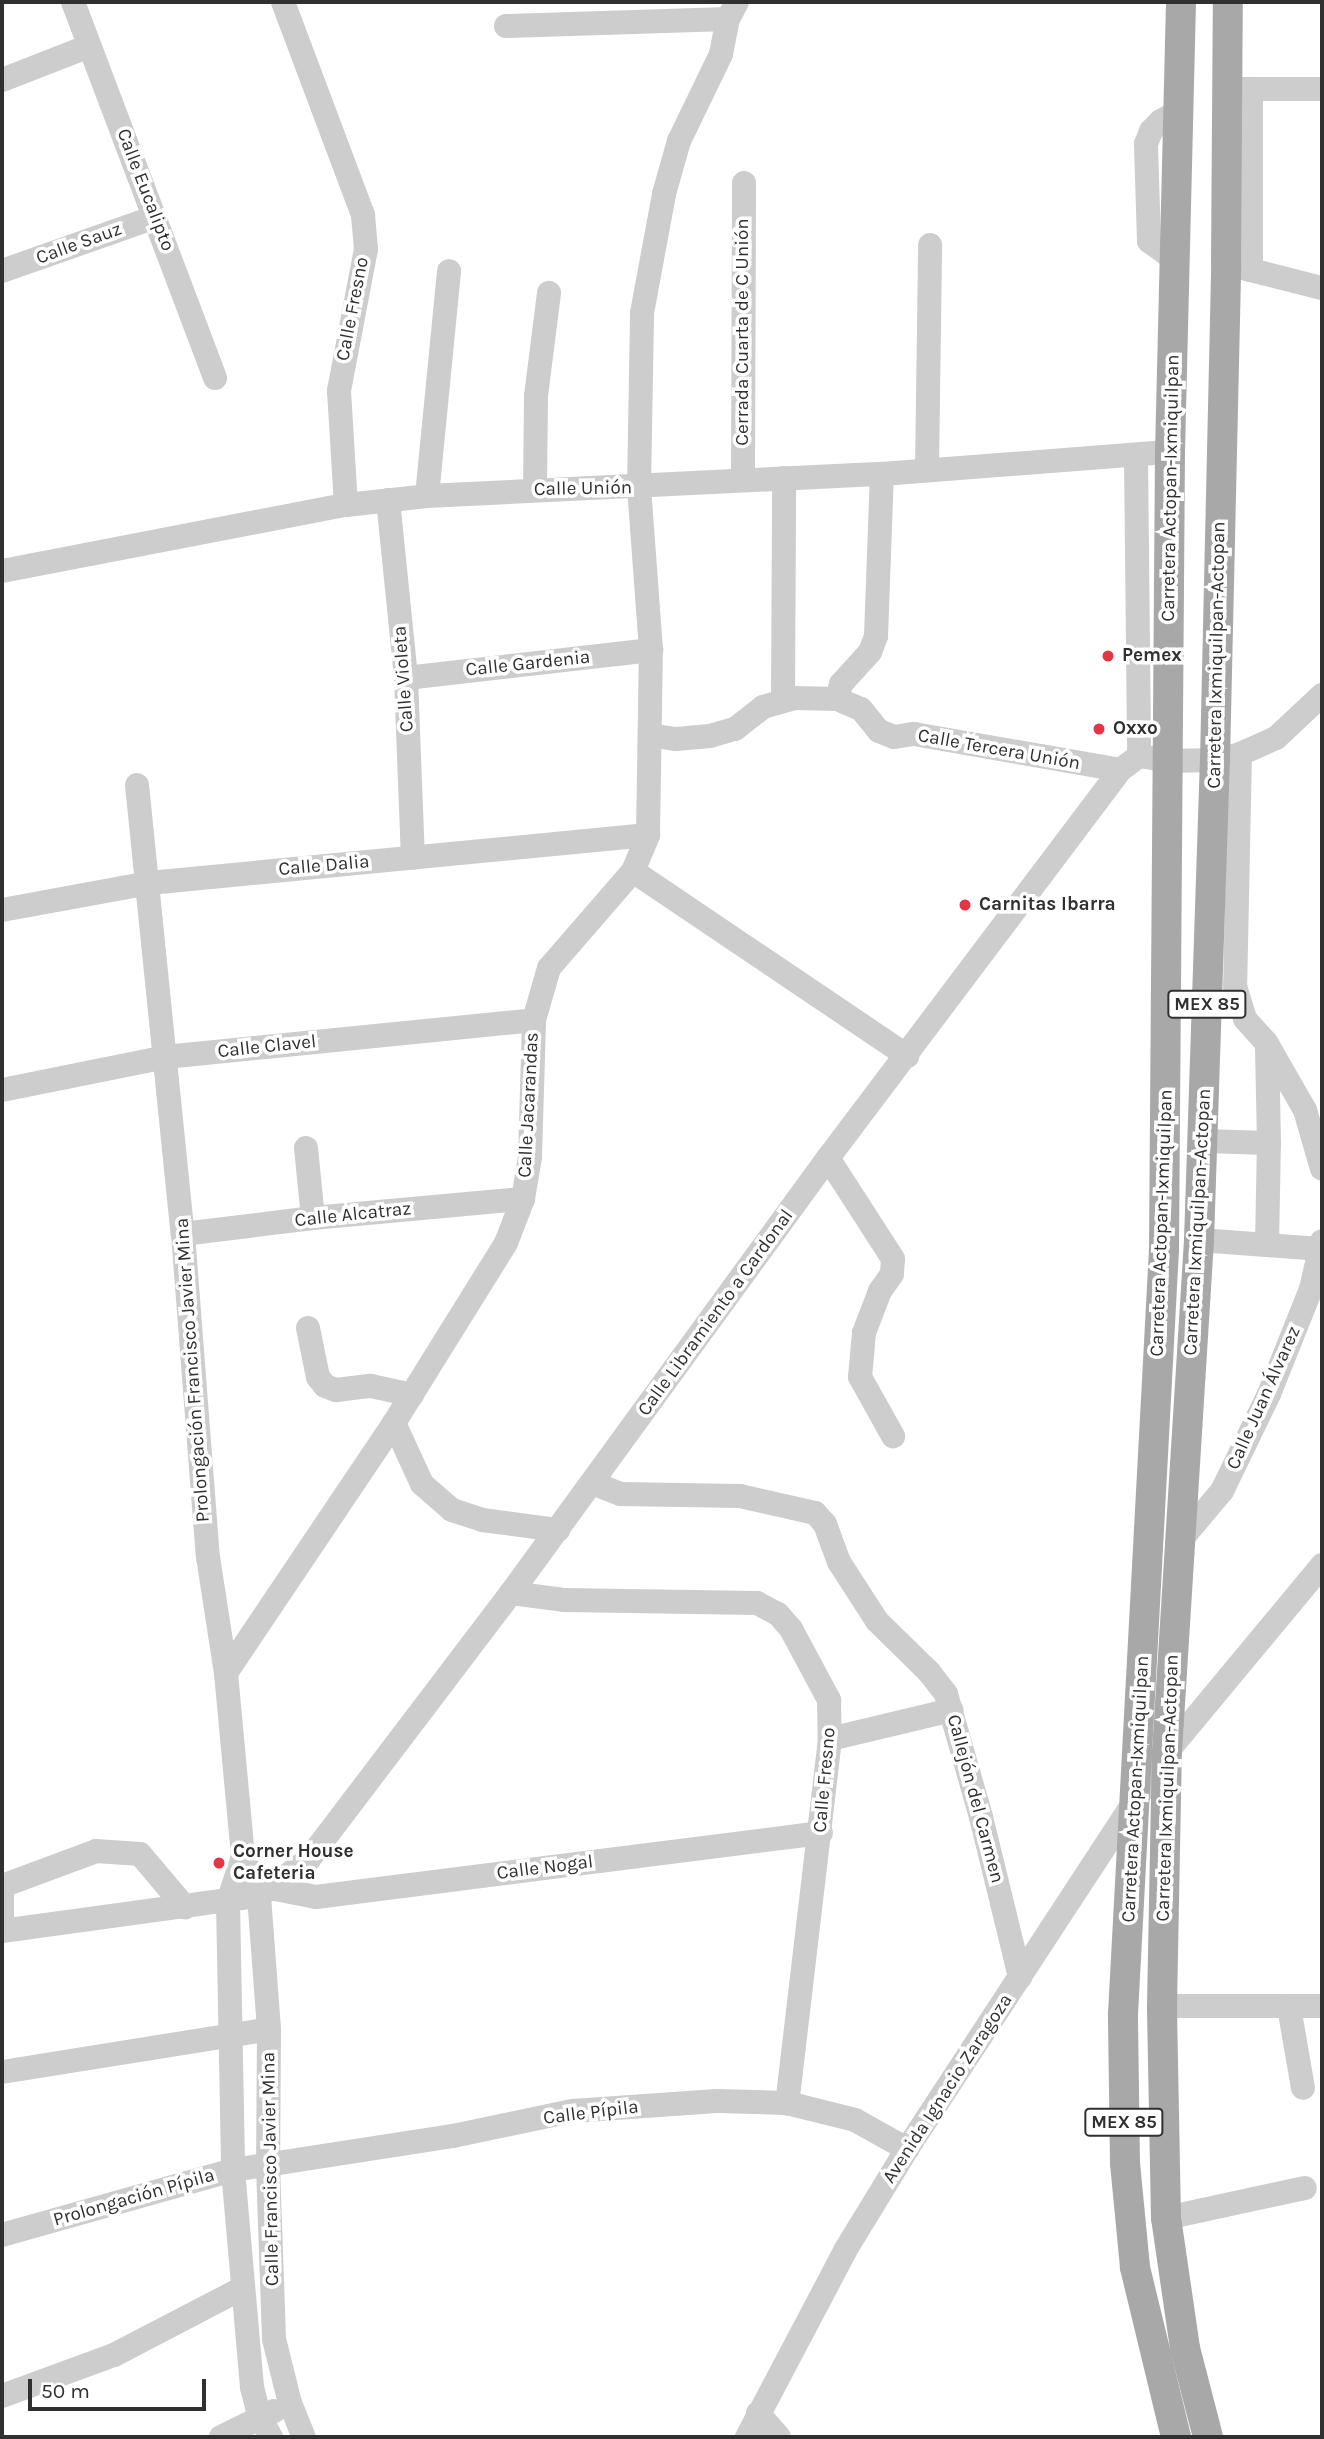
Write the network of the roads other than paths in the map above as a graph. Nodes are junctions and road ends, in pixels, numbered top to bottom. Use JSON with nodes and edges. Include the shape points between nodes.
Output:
{"nodes":[{"id":1,"x":73,"y":2,"type":"edge"},
{"id":2,"x":283,"y":2,"type":"edge"},
{"id":3,"x":305,"y":2,"type":"edge"},
{"id":4,"x":1181,"y":2,"type":"edge"},
{"id":5,"x":1228,"y":2,"type":"edge"},
{"id":6,"x":732,"y":10,"type":"edge"},
{"id":7,"x":506,"y":26,"type":"dead end"},
{"id":8,"x":299,"y":44,"type":"junction"},
{"id":9,"x":89,"y":46,"type":"junction"},
{"id":10,"x":2,"y":80,"type":"edge"},
{"id":11,"x":1239,"y":89,"type":"junction"},
{"id":12,"x":1322,"y":89,"type":"edge"},
{"id":13,"x":744,"y":183,"type":"dead end"},
{"id":14,"x":155,"y":216,"type":"junction"},
{"id":15,"x":930,"y":245,"type":"dead end"},
{"id":16,"x":1238,"y":267,"type":"junction"},
{"id":17,"x":2,"y":271,"type":"edge"},
{"id":18,"x":449,"y":271,"type":"dead end"},
{"id":19,"x":1322,"y":288,"type":"edge"},
{"id":20,"x":549,"y":293,"type":"dead end"},
{"id":21,"x":215,"y":378,"type":"dead end"},
{"id":22,"x":1170,"y":452,"type":"junction"},
{"id":23,"x":1136,"y":456,"type":"junction"},
{"id":24,"x":927,"y":469,"type":"junction"},
{"id":25,"x":882,"y":474,"type":"junction"},
{"id":26,"x":784,"y":478,"type":"junction"},
{"id":27,"x":743,"y":480,"type":"junction"},
{"id":28,"x":639,"y":488,"type":"junction"},
{"id":29,"x":535,"y":490,"type":"junction"},
{"id":30,"x":427,"y":496,"type":"junction"},
{"id":31,"x":388,"y":500,"type":"junction"},
{"id":32,"x":346,"y":505,"type":"junction"},
{"id":33,"x":2,"y":571,"type":"edge"},
{"id":34,"x":651,"y":650,"type":"junction"},
{"id":35,"x":406,"y":678,"type":"junction"},
{"id":36,"x":1322,"y":695,"type":"edge"},
{"id":37,"x":837,"y":699,"type":"junction"},
{"id":38,"x":783,"y":701,"type":"junction"},
{"id":39,"x":650,"y":735,"type":"junction"},
{"id":40,"x":1228,"y":757,"type":"junction"},
{"id":41,"x":1169,"y":761,"type":"junction"},
{"id":42,"x":1129,"y":763,"type":"junction"},
{"id":43,"x":137,"y":785,"type":"dead end"},
{"id":44,"x":648,"y":835,"type":"junction"},
{"id":45,"x":413,"y":858,"type":"junction"},
{"id":46,"x":633,"y":871,"type":"junction"},
{"id":47,"x":149,"y":883,"type":"junction"},
{"id":48,"x":2,"y":910,"type":"edge"},
{"id":49,"x":534,"y":1020,"type":"junction"},
{"id":50,"x":1266,"y":1042,"type":"junction"},
{"id":51,"x":907,"y":1056,"type":"junction"},
{"id":52,"x":165,"y":1057,"type":"junction"},
{"id":53,"x":2,"y":1090,"type":"edge"},
{"id":54,"x":1314,"y":1110,"type":"edge"},
{"id":55,"x":1202,"y":1142,"type":"junction"},
{"id":56,"x":1269,"y":1143,"type":"junction"},
{"id":57,"x":306,"y":1148,"type":"dead end"},
{"id":58,"x":828,"y":1158,"type":"junction"},
{"id":59,"x":1322,"y":1170,"type":"edge"},
{"id":60,"x":523,"y":1199,"type":"junction"},
{"id":61,"x":313,"y":1218,"type":"junction"},
{"id":62,"x":183,"y":1234,"type":"junction"},
{"id":63,"x":1199,"y":1240,"type":"junction"},
{"id":64,"x":1268,"y":1245,"type":"junction"},
{"id":65,"x":1322,"y":1245,"type":"edge"},
{"id":66,"x":309,"y":1328,"type":"dead end"},
{"id":67,"x":412,"y":1395,"type":"junction"},
{"id":68,"x":394,"y":1423,"type":"junction"},
{"id":69,"x":893,"y":1436,"type":"dead end"},
{"id":70,"x":592,"y":1483,"type":"junction"},
{"id":71,"x":558,"y":1530,"type":"junction"},
{"id":72,"x":1179,"y":1542,"type":"junction"},
{"id":73,"x":1321,"y":1573,"type":"edge"},
{"id":74,"x":511,"y":1593,"type":"junction"},
{"id":75,"x":226,"y":1673,"type":"junction"},
{"id":76,"x":952,"y":1710,"type":"junction"},
{"id":77,"x":830,"y":1739,"type":"junction"},
{"id":78,"x":1167,"y":1752,"type":"junction"},
{"id":79,"x":1136,"y":1801,"type":"junction"},
{"id":80,"x":821,"y":1833,"type":"junction"},
{"id":81,"x":243,"y":1856,"type":"junction"},
{"id":82,"x":265,"y":1892,"type":"junction"},
{"id":83,"x":228,"y":1902,"type":"junction"},
{"id":84,"x":185,"y":1907,"type":"junction"},
{"id":85,"x":2,"y":1931,"type":"edge"},
{"id":86,"x":1020,"y":1977,"type":"junction"},
{"id":87,"x":1162,"y":2006,"type":"junction"},
{"id":88,"x":1322,"y":2006,"type":"edge"},
{"id":89,"x":1289,"y":2007,"type":"junction"},
{"id":90,"x":269,"y":2029,"type":"junction"},
{"id":91,"x":229,"y":2034,"type":"junction"},
{"id":92,"x":2,"y":2072,"type":"edge"},
{"id":93,"x":1303,"y":2088,"type":"dead end"},
{"id":94,"x":788,"y":2103,"type":"junction"},
{"id":95,"x":907,"y":2149,"type":"junction"},
{"id":96,"x":268,"y":2166,"type":"junction"},
{"id":97,"x":233,"y":2171,"type":"junction"},
{"id":98,"x":1306,"y":2188,"type":"dead end"},
{"id":99,"x":1166,"y":2218,"type":"junction"},
{"id":100,"x":2,"y":2235,"type":"edge"},
{"id":101,"x":241,"y":2289,"type":"junction"},
{"id":102,"x":2,"y":2396,"type":"edge"},
{"id":103,"x":290,"y":2403,"type":"junction"},
{"id":104,"x":758,"y":2413,"type":"junction"},
{"id":105,"x":265,"y":2428,"type":"edge"},
{"id":106,"x":221,"y":2437,"type":"edge"},
{"id":107,"x":304,"y":2437,"type":"edge"},
{"id":108,"x":747,"y":2437,"type":"edge"},
{"id":109,"x":779,"y":2437,"type":"edge"},
{"id":110,"x":1176,"y":2437,"type":"edge"},
{"id":111,"x":1208,"y":2437,"type":"edge"}],
"edges":[{"from":1,"to":9,"type":"street","name":"Calle Eucalipto"},
{"from":2,"to":8,"type":"street","name":"Calle Fresno"},
{"from":3,"to":8,"type":"street"},
{"from":4,"to":22,"type":"main road","name":"Carretera Actopan-Ixmiquilpan","number":"MEX 85"},
{"from":5,"to":11,"type":"main road","name":"Carretera Ixmiquilpan-Actopan","number":"MEX 85"},
{"from":6,"to":7,"type":"street"},
{"from":6,"to":28,"type":"street","name":"Calle Jacarandas","via":[[721,54],[679,141],[664,194],[642,313]]},
{"from":8,"to":32,"type":"street","name":"Calle Fresno","via":[[363,215],[366,249],[339,391]]},
{"from":9,"to":10,"type":"street"},
{"from":9,"to":14,"type":"street","name":"Calle Eucalipto"},
{"from":11,"to":12,"type":"street"},
{"from":11,"to":16,"type":"main road","name":"Carretera Ixmiquilpan-Actopan","number":"MEX 85"},
{"from":13,"to":27,"type":"street","name":"Cerrada Cuarta de C Unión"},
{"from":14,"to":17,"type":"street","name":"Calle Sauz"},
{"from":14,"to":21,"type":"street","name":"Calle Eucalipto"},
{"from":15,"to":24,"type":"street"},
{"from":16,"to":19,"type":"street"},
{"from":16,"to":40,"type":"main road","name":"Carretera Ixmiquilpan-Actopan","number":"MEX 85"},
{"from":18,"to":30,"type":"street"},
{"from":20,"to":29,"type":"street","via":[[536,396]]},
{"from":22,"to":23,"type":"street","name":"Calle Unión"},
{"from":22,"to":41,"type":"main road","name":"Carretera Actopan-Ixmiquilpan","number":"MEX 85"},
{"from":23,"to":24,"type":"street","name":"Calle Unión"},
{"from":23,"to":42,"type":"street"},
{"from":24,"to":25,"type":"street","name":"Calle Unión"},
{"from":25,"to":26,"type":"street","name":"Calle Unión"},
{"from":25,"to":37,"type":"street","via":[[876,636],[870,652],[841,684]]},
{"from":26,"to":27,"type":"street","name":"Calle Unión"},
{"from":26,"to":38,"type":"street"},
{"from":27,"to":28,"type":"street","name":"Calle Unión"},
{"from":28,"to":29,"type":"street","name":"Calle Unión"},
{"from":28,"to":34,"type":"street","name":"Calle Jacarandas"},
{"from":29,"to":30,"type":"street","name":"Calle Unión"},
{"from":30,"to":31,"type":"street","name":"Calle Unión"},
{"from":31,"to":32,"type":"street","name":"Calle Unión"},
{"from":31,"to":35,"type":"street","name":"Calle Violeta"},
{"from":32,"to":33,"type":"street","name":"Calle Unión"},
{"from":34,"to":35,"type":"street","name":"Calle Gardenia"},
{"from":34,"to":39,"type":"street","name":"Calle Jacarandas"},
{"from":35,"to":45,"type":"street","name":"Calle Violeta"},
{"from":36,"to":40,"type":"street","via":[[1276,738]]},
{"from":37,"to":38,"type":"street","name":"Calle Tercera Unión"},
{"from":37,"to":42,"type":"street","name":"Calle Tercera Unión","via":[[861,709],[879,731],[894,737],[914,734]]},
{"from":38,"to":39,"type":"street","name":"Calle Tercera Unión","via":[[763,707],[735,729],[710,736],[676,739]]},
{"from":39,"to":44,"type":"street","name":"Calle Jacarandas"},
{"from":40,"to":41,"type":"street"},
{"from":40,"to":50,"type":"street","via":[[1235,986],[1245,1019]]},
{"from":40,"to":55,"type":"main road","name":"Carretera Ixmiquilpan-Actopan","number":"MEX 85"},
{"from":41,"to":42,"type":"street"},
{"from":41,"to":79,"type":"main road","name":"Carretera Actopan-Ixmiquilpan","number":"MEX 85","via":[[1164,1250]]},
{"from":42,"to":51,"type":"street","name":"Calle Libramiento a Cardonal","via":[[1097,796]]},
{"from":43,"to":47,"type":"street","name":"Prolongación Francisco Javier Mina"},
{"from":44,"to":45,"type":"street","name":"Calle Dalia"},
{"from":44,"to":46,"type":"street","name":"Calle Jacarandas"},
{"from":45,"to":47,"type":"street","name":"Calle Dalia"},
{"from":46,"to":49,"type":"street","name":"Calle Jacarandas","via":[[549,968]]},
{"from":46,"to":51,"type":"street"},
{"from":47,"to":48,"type":"street","name":"Calle Dalia"},
{"from":47,"to":52,"type":"street","name":"Prolongación Francisco Javier Mina"},
{"from":49,"to":52,"type":"street","name":"Calle Clavel"},
{"from":49,"to":60,"type":"street","name":"Calle Jacarandas","via":[[530,1157]]},
{"from":50,"to":54,"type":"street"},
{"from":50,"to":56,"type":"street"},
{"from":51,"to":58,"type":"street","name":"Calle Libramiento a Cardonal"},
{"from":52,"to":53,"type":"street","name":"Calle Clavel"},
{"from":52,"to":62,"type":"street","name":"Prolongación Francisco Javier Mina"},
{"from":54,"to":59,"type":"street"},
{"from":55,"to":56,"type":"street"},
{"from":55,"to":63,"type":"main road","name":"Carretera Ixmiquilpan-Actopan","number":"MEX 85"},
{"from":56,"to":64,"type":"street"},
{"from":57,"to":61,"type":"street"},
{"from":58,"to":69,"type":"street","via":[[893,1259],[892,1274],[880,1291],[864,1333],[860,1377]]},
{"from":58,"to":70,"type":"street","name":"Calle Libramiento a Cardonal"},
{"from":60,"to":61,"type":"street","name":"Calle Alcatraz"},
{"from":60,"to":67,"type":"street","name":"Calle Jacarandas","via":[[506,1243]]},
{"from":61,"to":62,"type":"street","name":"Calle Alcatraz"},
{"from":62,"to":75,"type":"street","name":"Prolongación Francisco Javier Mina","via":[[208,1557]]},
{"from":63,"to":64,"type":"street"},
{"from":63,"to":72,"type":"main road","name":"Carretera Ixmiquilpan-Actopan","number":"MEX 85"},
{"from":64,"to":65,"type":"street"},
{"from":65,"to":72,"type":"street","name":"Calle Juan Álvarez","via":[[1311,1289],[1263,1406],[1222,1491]]},
{"from":66,"to":67,"type":"street","via":[[318,1377],[325,1387],[371,1386]]},
{"from":67,"to":68,"type":"street","name":"Calle Jacarandas"},
{"from":68,"to":71,"type":"street","via":[[422,1484],[452,1510],[482,1520]]},
{"from":68,"to":75,"type":"street","name":"Calle Jacarandas"},
{"from":70,"to":71,"type":"street","name":"Calle Libramiento a Cardonal"},
{"from":70,"to":76,"type":"street","name":"Callejón del Carmen","via":[[620,1494],[740,1496],[815,1513],[825,1524],[839,1562],[877,1621],[929,1672]]},
{"from":71,"to":74,"type":"street","name":"Calle Libramiento a Cardonal"},
{"from":72,"to":78,"type":"main road","name":"Carretera Ixmiquilpan-Actopan","number":"MEX 85"},
{"from":73,"to":78,"type":"street","name":"Avenida Ignacio Zaragoza"},
{"from":74,"to":77,"type":"street","name":"Calle Fresno","via":[[564,1600],[757,1603],[778,1614],[791,1629],[829,1700]]},
{"from":74,"to":82,"type":"street","name":"Calle Libramiento a Cardonal","via":[[309,1859]]},
{"from":75,"to":81,"type":"street","name":"Prolongación Francisco Javier Mina"},
{"from":76,"to":77,"type":"street"},
{"from":76,"to":86,"type":"street","name":"Callejón del Carmen"},
{"from":77,"to":80,"type":"street","name":"Calle Fresno"},
{"from":78,"to":79,"type":"street","name":"Avenida Ignacio Zaragoza"},
{"from":78,"to":87,"type":"main road","name":"Carretera Ixmiquilpan-Actopan","number":"MEX 85"},
{"from":79,"to":86,"type":"street","name":"Avenida Ignacio Zaragoza"},
{"from":79,"to":110,"type":"main road","name":"Carretera Actopan-Ixmiquilpan","number":"MEX 85","via":[[1123,2014],[1125,2163],[1135,2267]]},
{"from":80,"to":82,"type":"street","name":"Calle Nogal","via":[[316,1897]]},
{"from":80,"to":94,"type":"street","name":"Calle Fresno"},
{"from":81,"to":82,"type":"street","name":"Prolongación Francisco Javier Mina"},
{"from":81,"to":83,"type":"street","name":"Prolongación Francisco Javier Mina"},
{"from":82,"to":83,"type":"street"},
{"from":82,"to":90,"type":"street","name":"Calle Francisco Javier Mina"},
{"from":83,"to":84,"type":"street"},
{"from":83,"to":91,"type":"street","name":"Calle Francisco Javier Mina"},
{"from":84,"to":85,"type":"street"},
{"from":84,"to":85,"type":"street","via":[[140,1854],[96,1851],[2,1886]]},
{"from":86,"to":95,"type":"street","name":"Avenida Ignacio Zaragoza"},
{"from":87,"to":89,"type":"street"},
{"from":87,"to":99,"type":"main road","name":"Carretera Ixmiquilpan-Actopan","number":"MEX 85"},
{"from":88,"to":89,"type":"street"},
{"from":89,"to":93,"type":"street"},
{"from":90,"to":91,"type":"street"},
{"from":90,"to":96,"type":"street","name":"Calle Francisco Javier Mina"},
{"from":91,"to":92,"type":"street"},
{"from":91,"to":97,"type":"street","name":"Calle Francisco Javier Mina"},
{"from":94,"to":95,"type":"street","name":"Calle Pípila","via":[[855,2120]]},
{"from":94,"to":96,"type":"street","name":"Calle Pípila","via":[[717,2101],[573,2111]]},
{"from":95,"to":104,"type":"street","name":"Avenida Ignacio Zaragoza","via":[[846,2249]]},
{"from":96,"to":97,"type":"street","name":"Prolongación Pípila"},
{"from":96,"to":103,"type":"street","name":"Calle Francisco Javier Mina","via":[[274,2339]]},
{"from":97,"to":100,"type":"street","name":"Prolongación Pípila"},
{"from":97,"to":101,"type":"street","name":"Calle Francisco Javier Mina"},
{"from":98,"to":99,"type":"street"},
{"from":99,"to":111,"type":"main road","name":"Carretera Ixmiquilpan-Actopan","number":"MEX 85","via":[[1185,2348]]},
{"from":101,"to":102,"type":"street","via":[[114,2355]]},
{"from":101,"to":105,"type":"street","name":"Calle Francisco Javier Mina","via":[[252,2387]]},
{"from":103,"to":105,"type":"street"},
{"from":103,"to":107,"type":"street","name":"Calle Francisco Javier Mina"},
{"from":104,"to":108,"type":"street","name":"Avenida Ignacio Zaragoza"},
{"from":104,"to":109,"type":"street"},
{"from":105,"to":106,"type":"street"}]}
